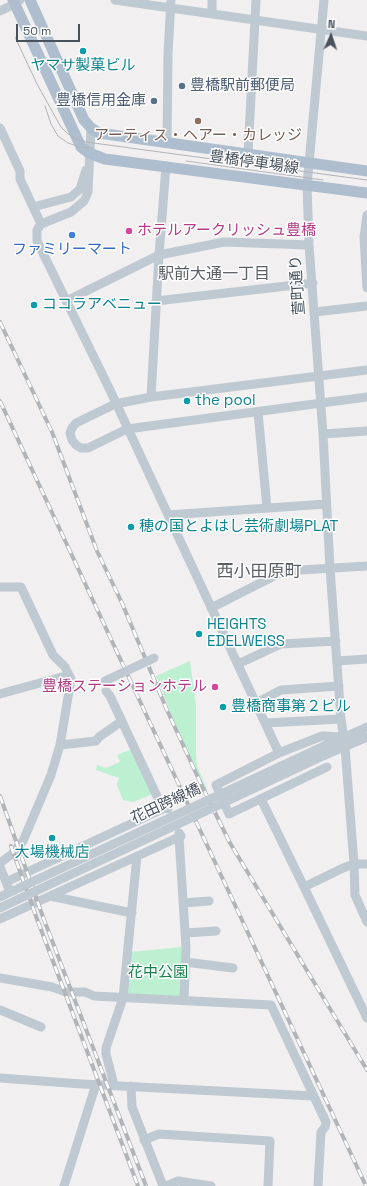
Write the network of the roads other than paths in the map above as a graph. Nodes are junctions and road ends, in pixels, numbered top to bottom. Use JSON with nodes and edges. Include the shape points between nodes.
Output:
{"nodes":[{"id":1,"x":30,"y":0,"type":"edge"},
{"id":2,"x":115,"y":0,"type":"edge"},
{"id":3,"x":212,"y":0,"type":"edge"},
{"id":4,"x":256,"y":0,"type":"edge"},
{"id":5,"x":324,"y":0,"type":"edge"},
{"id":6,"x":16,"y":1,"type":"edge"},
{"id":7,"x":170,"y":4,"type":"edge"},
{"id":8,"x":0,"y":11,"type":"edge"},
{"id":9,"x":212,"y":13,"type":"junction"},
{"id":10,"x":255,"y":20,"type":"junction"},
{"id":11,"x":321,"y":29,"type":"junction"},
{"id":12,"x":367,"y":36,"type":"edge"},
{"id":13,"x":0,"y":128,"type":"edge"},
{"id":14,"x":91,"y":128,"type":"junction"},
{"id":15,"x":167,"y":142,"type":"junction"},
{"id":16,"x":89,"y":153,"type":"junction"},
{"id":17,"x":248,"y":154,"type":"junction"},
{"id":18,"x":309,"y":162,"type":"junction"},
{"id":19,"x":166,"y":166,"type":"junction"},
{"id":20,"x":367,"y":171,"type":"edge"},
{"id":21,"x":308,"y":185,"type":"junction"},
{"id":22,"x":367,"y":193,"type":"edge"},
{"id":23,"x":33,"y":207,"type":"junction"},
{"id":24,"x":367,"y":215,"type":"edge"},
{"id":25,"x":41,"y":224,"type":"junction"},
{"id":26,"x":309,"y":244,"type":"junction"},
{"id":27,"x":159,"y":255,"type":"junction"},
{"id":28,"x":313,"y":282,"type":"junction"},
{"id":29,"x":367,"y":288,"type":"edge"},
{"id":30,"x":66,"y":301,"type":"junction"},
{"id":31,"x":156,"y":302,"type":"junction"},
{"id":32,"x":367,"y":306,"type":"edge"},
{"id":33,"x":315,"y":312,"type":"junction"},
{"id":34,"x":367,"y":370,"type":"edge"},
{"id":35,"x":319,"y":376,"type":"junction"},
{"id":36,"x":151,"y":397,"type":"junction"},
{"id":37,"x":367,"y":397,"type":"edge"},
{"id":38,"x":321,"y":403,"type":"junction"},
{"id":39,"x":116,"y":404,"type":"junction"},
{"id":40,"x":258,"y":412,"type":"junction"},
{"id":41,"x":127,"y":429,"type":"junction"},
{"id":42,"x":367,"y":431,"type":"edge"},
{"id":43,"x":323,"y":434,"type":"junction"},
{"id":44,"x":326,"y":504,"type":"junction"},
{"id":45,"x":266,"y":508,"type":"junction"},
{"id":46,"x":168,"y":515,"type":"junction"},
{"id":47,"x":367,"y":566,"type":"edge"},
{"id":48,"x":330,"y":568,"type":"junction"},
{"id":49,"x":0,"y":587,"type":"edge"},
{"id":50,"x":211,"y":608,"type":"junction"},
{"id":51,"x":336,"y":641,"type":"junction"},
{"id":52,"x":154,"y":658,"type":"dead end"},
{"id":53,"x":367,"y":659,"type":"edge"},
{"id":54,"x":337,"y":661,"type":"junction"},
{"id":55,"x":238,"y":664,"type":"junction"},
{"id":56,"x":69,"y":675,"type":"junction"},
{"id":57,"x":105,"y":681,"type":"dead end"},
{"id":58,"x":339,"y":686,"type":"junction"},
{"id":59,"x":106,"y":690,"type":"dead end"},
{"id":60,"x":0,"y":694,"type":"edge"},
{"id":61,"x":256,"y":703,"type":"junction"},
{"id":62,"x":341,"y":718,"type":"junction"},
{"id":63,"x":122,"y":721,"type":"junction"},
{"id":64,"x":265,"y":723,"type":"junction"},
{"id":65,"x":367,"y":727,"type":"edge"},
{"id":66,"x":344,"y":737,"type":"junction"},
{"id":67,"x":367,"y":737,"type":"edge"},
{"id":68,"x":60,"y":746,"type":"junction"},
{"id":69,"x":345,"y":747,"type":"junction"},
{"id":70,"x":324,"y":750,"type":"junction"},
{"id":71,"x":279,"y":753,"type":"junction"},
{"id":72,"x":328,"y":767,"type":"dead end"},
{"id":73,"x":261,"y":799,"type":"junction"},
{"id":74,"x":137,"y":856,"type":"junction"},
{"id":75,"x":0,"y":863,"type":"edge"},
{"id":76,"x":354,"y":864,"type":"junction"},
{"id":77,"x":367,"y":864,"type":"edge"},
{"id":78,"x":0,"y":867,"type":"edge"},
{"id":79,"x":6,"y":882,"type":"junction"},
{"id":80,"x":304,"y":887,"type":"junction"},
{"id":81,"x":10,"y":892,"type":"junction"},
{"id":82,"x":50,"y":896,"type":"junction"},
{"id":83,"x":0,"y":897,"type":"edge"},
{"id":84,"x":209,"y":901,"type":"dead end"},
{"id":85,"x":183,"y":903,"type":"junction"},
{"id":86,"x":0,"y":908,"type":"edge"},
{"id":87,"x":132,"y":913,"type":"junction"},
{"id":88,"x":0,"y":919,"type":"edge"},
{"id":89,"x":367,"y":922,"type":"edge"},
{"id":90,"x":216,"y":931,"type":"dead end"},
{"id":91,"x":185,"y":933,"type":"junction"},
{"id":92,"x":186,"y":962,"type":"junction"},
{"id":93,"x":232,"y":968,"type":"dead end"},
{"id":94,"x":0,"y":978,"type":"edge"},
{"id":95,"x":123,"y":998,"type":"junction"},
{"id":96,"x":363,"y":998,"type":"edge"},
{"id":97,"x":184,"y":1000,"type":"junction"},
{"id":98,"x":0,"y":1010,"type":"edge"},
{"id":99,"x":367,"y":1018,"type":"edge"},
{"id":100,"x":41,"y":1027,"type":"dead end"},
{"id":101,"x":0,"y":1078,"type":"edge"},
{"id":102,"x":96,"y":1084,"type":"junction"},
{"id":103,"x":114,"y":1085,"type":"junction"},
{"id":104,"x":130,"y":1086,"type":"junction"},
{"id":105,"x":313,"y":1096,"type":"junction"},
{"id":106,"x":144,"y":1140,"type":"junction"},
{"id":107,"x":64,"y":1186,"type":"edge"},
{"id":108,"x":164,"y":1186,"type":"edge"},
{"id":109,"x":211,"y":1186,"type":"edge"},
{"id":110,"x":268,"y":1186,"type":"edge"},
{"id":111,"x":318,"y":1186,"type":"edge"}],
"edges":[{"from":1,"to":14,"type":"main road","via":[[84,120]]},
{"from":2,"to":7,"type":"street"},
{"from":3,"to":9,"type":"street"},
{"from":4,"to":10,"type":"street"},
{"from":5,"to":11,"type":"street","name":"萱町通り"},
{"from":6,"to":8,"type":"street"},
{"from":6,"to":16,"type":"main road","via":[[81,147]]},
{"from":7,"to":9,"type":"street"},
{"from":7,"to":15,"type":"street"},
{"from":9,"to":10,"type":"street"},
{"from":10,"to":11,"type":"street"},
{"from":10,"to":17,"type":"street"},
{"from":11,"to":12,"type":"street"},
{"from":11,"to":18,"type":"street","name":"萱町通り"},
{"from":13,"to":23,"type":"street"},
{"from":14,"to":15,"type":"main road","name":"豊橋停車場線","via":[[99,133]]},
{"from":14,"to":16,"type":"street"},
{"from":15,"to":17,"type":"main road","name":"豊橋停車場線"},
{"from":16,"to":19,"type":"main road","name":"豊橋停車場線","via":[[105,158]]},
{"from":16,"to":23,"type":"street","via":[[85,177],[76,193],[71,197]]},
{"from":16,"to":25,"type":"street","via":[[88,192],[84,201],[71,212]]},
{"from":17,"to":18,"type":"main road","name":"豊橋停車場線"},
{"from":18,"to":20,"type":"main road","name":"豊橋停車場線"},
{"from":18,"to":21,"type":"street","name":"萱町通り"},
{"from":19,"to":21,"type":"main road","name":"豊橋停車場線"},
{"from":19,"to":27,"type":"street"},
{"from":21,"to":22,"type":"main road","name":"豊橋停車場線"},
{"from":21,"to":26,"type":"street","name":"萱町通り"},
{"from":23,"to":25,"type":"street"},
{"from":24,"to":29,"type":"street","via":[[364,237]]},
{"from":25,"to":30,"type":"street","via":[[37,230],[37,241]]},
{"from":26,"to":27,"type":"street","via":[[224,242]]},
{"from":26,"to":28,"type":"street","name":"萱町通り"},
{"from":27,"to":30,"type":"street"},
{"from":27,"to":31,"type":"street"},
{"from":28,"to":31,"type":"street"},
{"from":28,"to":33,"type":"street","name":"萱町通り"},
{"from":30,"to":39,"type":"street"},
{"from":31,"to":36,"type":"street"},
{"from":32,"to":33,"type":"street"},
{"from":33,"to":35,"type":"street","name":"萱町通り"},
{"from":34,"to":35,"type":"street"},
{"from":35,"to":36,"type":"street"},
{"from":35,"to":38,"type":"street","name":"萱町通り"},
{"from":36,"to":39,"type":"street"},
{"from":37,"to":38,"type":"street"},
{"from":38,"to":40,"type":"street"},
{"from":38,"to":43,"type":"street","name":"萱町通り"},
{"from":39,"to":41,"type":"street"},
{"from":39,"to":41,"type":"street","via":[[76,423],[70,433],[72,440],[81,448],[88,448]]},
{"from":40,"to":41,"type":"street"},
{"from":40,"to":45,"type":"street"},
{"from":41,"to":46,"type":"street"},
{"from":42,"to":43,"type":"street"},
{"from":43,"to":44,"type":"street","name":"萱町通り"},
{"from":44,"to":45,"type":"street"},
{"from":44,"to":48,"type":"street","name":"萱町通り"},
{"from":45,"to":46,"type":"street"},
{"from":46,"to":50,"type":"street"},
{"from":47,"to":48,"type":"street"},
{"from":48,"to":50,"type":"street","via":[[284,572]]},
{"from":48,"to":51,"type":"street","name":"萱町通り"},
{"from":49,"to":56,"type":"street","via":[[21,587],[53,655]]},
{"from":50,"to":55,"type":"street"},
{"from":51,"to":54,"type":"street","name":"萱町通り"},
{"from":51,"to":55,"type":"street","via":[[281,644]]},
{"from":52,"to":57,"type":"street","bridge":true},
{"from":53,"to":54,"type":"street"},
{"from":54,"to":58,"type":"street","name":"萱町通り"},
{"from":55,"to":61,"type":"street"},
{"from":56,"to":60,"type":"street"},
{"from":56,"to":68,"type":"street","via":[[71,678]]},
{"from":58,"to":61,"type":"street","via":[[281,690]]},
{"from":58,"to":62,"type":"street","name":"萱町通り"},
{"from":59,"to":63,"type":"street"},
{"from":61,"to":64,"type":"street"},
{"from":62,"to":64,"type":"street"},
{"from":62,"to":66,"type":"street","name":"萱町通り"},
{"from":63,"to":68,"type":"street","via":[[96,741]]},
{"from":63,"to":79,"type":"street","via":[[166,809]]},
{"from":64,"to":71,"type":"street"},
{"from":65,"to":66,"type":"street"},
{"from":66,"to":69,"type":"street","name":"萱町通り"},
{"from":66,"to":70,"type":"street"},
{"from":66,"to":71,"type":"street","via":[[322,736]]},
{"from":67,"to":69,"type":"street"},
{"from":68,"to":75,"type":"street","via":[[51,775],[23,841]]},
{"from":69,"to":70,"type":"street"},
{"from":69,"to":76,"type":"street","name":"萱町通り"},
{"from":70,"to":81,"type":"street","name":"花田跨線橋","bridge":true},
{"from":70,"to":86,"type":"street","name":"花田跨線橋","bridge":true},
{"from":71,"to":73,"type":"street","via":[[216,784],[229,814]]},
{"from":72,"to":73,"type":"street"},
{"from":73,"to":80,"type":"street"},
{"from":74,"to":82,"type":"street"},
{"from":74,"to":85,"type":"street","via":[[179,835]]},
{"from":74,"to":87,"type":"street"},
{"from":76,"to":77,"type":"street"},
{"from":76,"to":80,"type":"street"},
{"from":76,"to":89,"type":"street","name":"萱町通り","via":[[355,895]]},
{"from":78,"to":79,"type":"street"},
{"from":79,"to":81,"type":"street"},
{"from":80,"to":96,"type":"street"},
{"from":81,"to":83,"type":"street","name":"花田跨線橋"},
{"from":82,"to":87,"type":"street"},
{"from":82,"to":88,"type":"street"},
{"from":84,"to":85,"type":"street"},
{"from":85,"to":91,"type":"street"},
{"from":87,"to":95,"type":"street"},
{"from":90,"to":91,"type":"street"},
{"from":91,"to":92,"type":"street"},
{"from":92,"to":93,"type":"street"},
{"from":92,"to":97,"type":"street"},
{"from":94,"to":95,"type":"street","via":[[66,992],[86,992],[94,996]]},
{"from":95,"to":97,"type":"street"},
{"from":95,"to":103,"type":"street","via":[[106,1048]]},
{"from":96,"to":99,"type":"street"},
{"from":97,"to":105,"type":"street","via":[[271,1005]]},
{"from":98,"to":100,"type":"street"},
{"from":101,"to":102,"type":"street"},
{"from":102,"to":103,"type":"street"},
{"from":102,"to":107,"type":"street"},
{"from":103,"to":104,"type":"street"},
{"from":104,"to":105,"type":"street"},
{"from":104,"to":106,"type":"street","via":[[132,1107]]},
{"from":105,"to":111,"type":"street","via":[[326,1122],[321,1132]]},
{"from":106,"to":108,"type":"street"},
{"from":106,"to":110,"type":"street","via":[[159,1134],[270,1141]]},
{"from":108,"to":109,"type":"street","via":[[178,1181]]}]}
